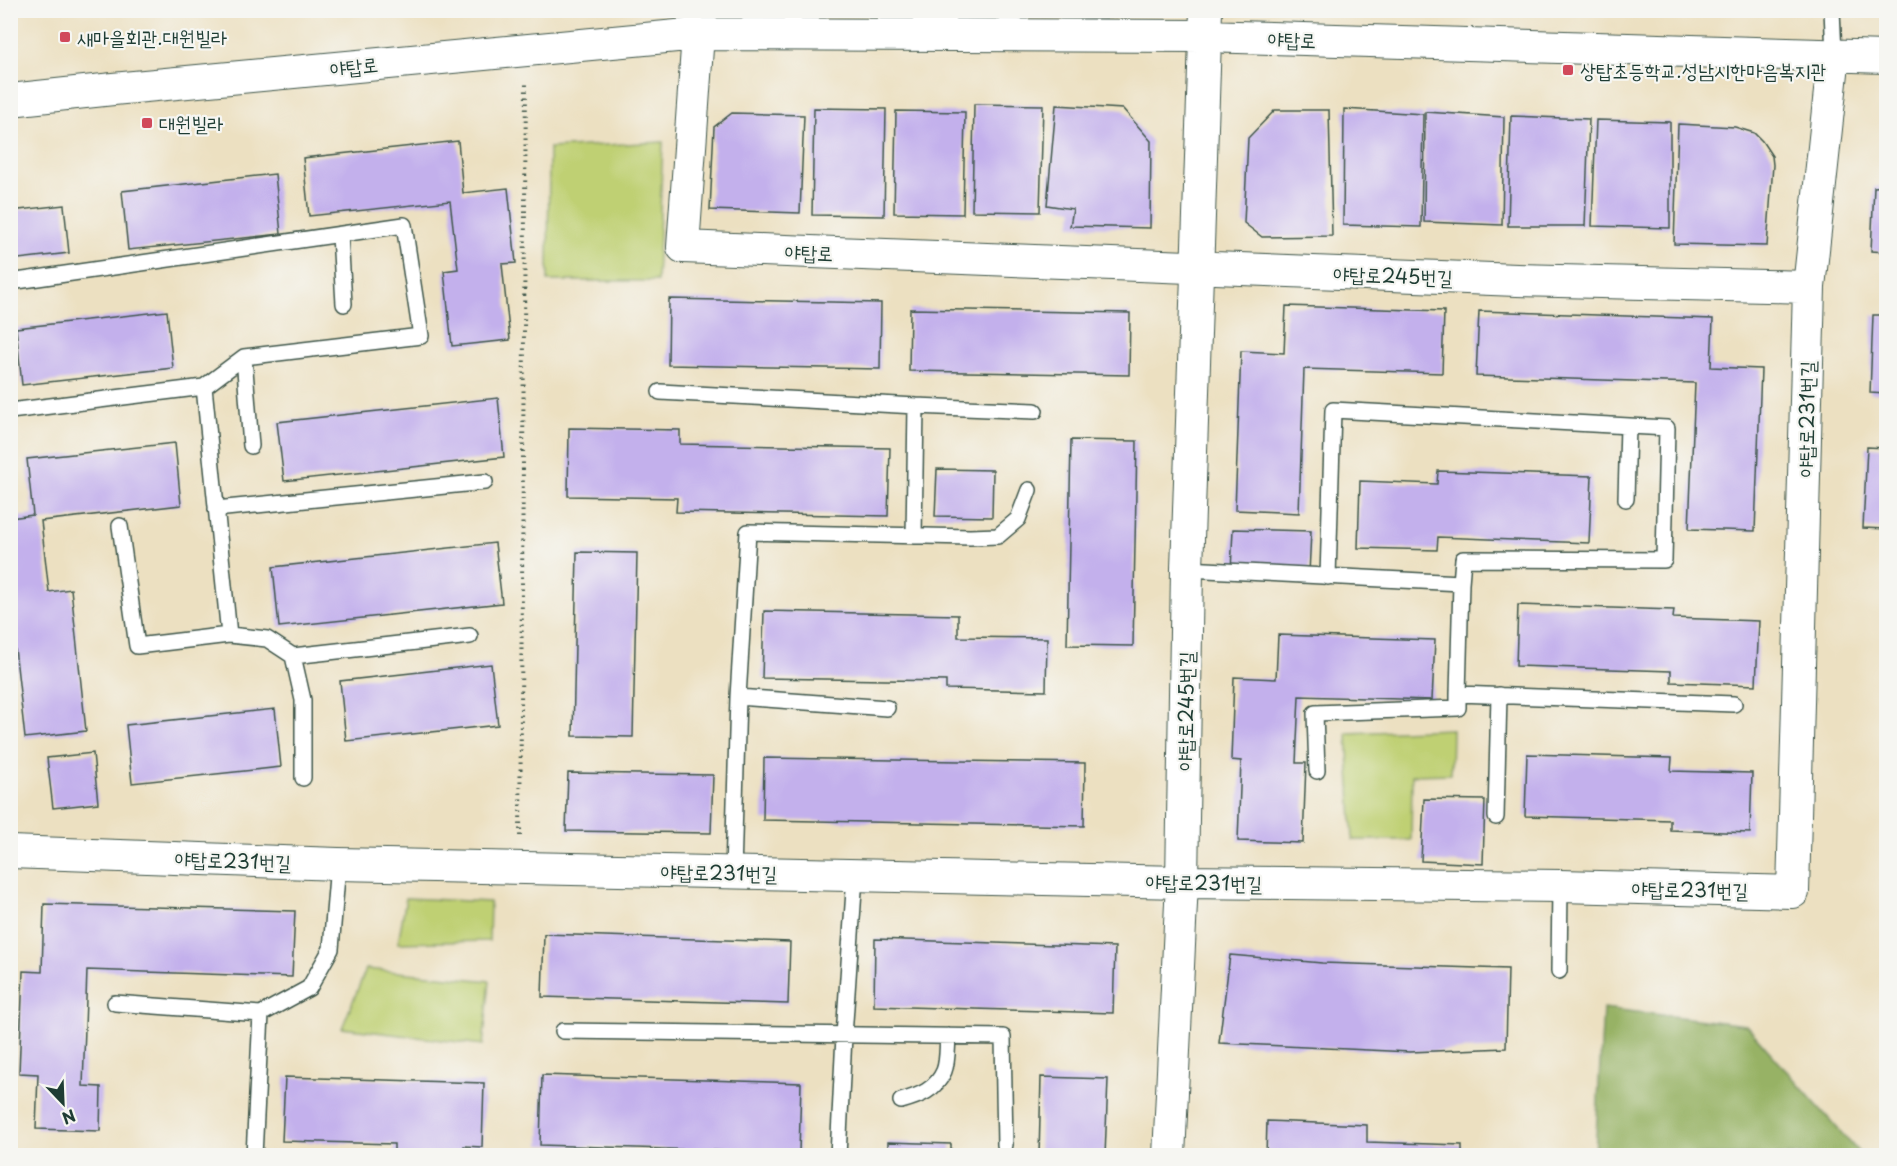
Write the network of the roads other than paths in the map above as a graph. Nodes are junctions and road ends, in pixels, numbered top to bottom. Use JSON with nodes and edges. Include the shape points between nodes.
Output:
{"nodes":[{"id":1,"x":1832,"y":10,"type":"edge"},
{"id":2,"x":1205,"y":23,"type":"edge"},
{"id":3,"x":698,"y":34,"type":"junction"},
{"id":4,"x":1834,"y":54,"type":"junction"},
{"id":5,"x":1887,"y":57,"type":"edge"},
{"id":6,"x":10,"y":100,"type":"edge"},
{"id":7,"x":340,"y":235,"type":"junction"},
{"id":8,"x":897,"y":255,"type":"joint"},
{"id":9,"x":1197,"y":267,"type":"junction"},
{"id":10,"x":10,"y":282,"type":"edge"},
{"id":11,"x":1809,"y":287,"type":"junction"},
{"id":12,"x":345,"y":304,"type":"dead end"},
{"id":13,"x":244,"y":357,"type":"junction"},
{"id":14,"x":204,"y":387,"type":"junction"},
{"id":15,"x":660,"y":392,"type":"dead end"},
{"id":16,"x":916,"y":406,"type":"junction"},
{"id":17,"x":10,"y":411,"type":"edge"},
{"id":18,"x":1035,"y":411,"type":"dead end"},
{"id":19,"x":1628,"y":426,"type":"junction"},
{"id":20,"x":251,"y":446,"type":"dead end"},
{"id":21,"x":485,"y":482,"type":"dead end"},
{"id":22,"x":1029,"y":490,"type":"dead end"},
{"id":23,"x":1626,"y":499,"type":"dead end"},
{"id":24,"x":216,"y":509,"type":"junction"},
{"id":25,"x":120,"y":526,"type":"dead end"},
{"id":26,"x":914,"y":536,"type":"junction"},
{"id":27,"x":1187,"y":569,"type":"junction"},
{"id":28,"x":1328,"y":577,"type":"junction"},
{"id":29,"x":1461,"y":584,"type":"junction"},
{"id":30,"x":229,"y":635,"type":"junction"},
{"id":31,"x":470,"y":636,"type":"dead end"},
{"id":32,"x":294,"y":656,"type":"junction"},
{"id":33,"x":1458,"y":694,"type":"junction"},
{"id":34,"x":1499,"y":695,"type":"junction"},
{"id":35,"x":738,"y":696,"type":"junction"},
{"id":36,"x":1734,"y":704,"type":"dead end"},
{"id":37,"x":887,"y":708,"type":"dead end"},
{"id":38,"x":1317,"y":771,"type":"dead end"},
{"id":39,"x":303,"y":778,"type":"dead end"},
{"id":40,"x":1496,"y":817,"type":"dead end"},
{"id":41,"x":10,"y":852,"type":"edge"},
{"id":42,"x":338,"y":864,"type":"junction"},
{"id":43,"x":733,"y":873,"type":"junction"},
{"id":44,"x":855,"y":876,"type":"junction"},
{"id":45,"x":1182,"y":882,"type":"junction"},
{"id":46,"x":1560,"y":886,"type":"junction"},
{"id":47,"x":1558,"y":971,"type":"dead end"},
{"id":48,"x":115,"y":1003,"type":"dead end"},
{"id":49,"x":261,"y":1014,"type":"junction"},
{"id":50,"x":563,"y":1031,"type":"dead end"},
{"id":51,"x":844,"y":1036,"type":"junction"},
{"id":52,"x":948,"y":1036,"type":"junction"},
{"id":53,"x":901,"y":1101,"type":"dead end"},
{"id":54,"x":1005,"y":1145,"type":"dead end"},
{"id":55,"x":254,"y":1155,"type":"edge"},
{"id":56,"x":838,"y":1155,"type":"edge"},
{"id":57,"x":1169,"y":1155,"type":"edge"}],
"edges":[{"from":1,"to":4,"type":"lane"},
{"from":2,"to":3,"type":"street","name":"야탑로"},
{"from":2,"to":4,"type":"street","name":"야탑로"},
{"from":2,"to":9,"type":"street","name":"야탑로245번길"},
{"from":3,"to":6,"type":"street","name":"야탑로"},
{"from":3,"to":8,"type":"street","name":"야탑로","via":[[683,248]]},
{"from":4,"to":5,"type":"street","name":"야탑로"},
{"from":4,"to":11,"type":"street","name":"야탑로231번길"},
{"from":7,"to":10,"type":"lane"},
{"from":7,"to":12,"type":"lane"},
{"from":7,"to":13,"type":"lane","via":[[404,225],[421,336]]},
{"from":8,"to":9,"type":"street","name":"야탑로245번길"},
{"from":9,"to":11,"type":"street","name":"야탑로245번길"},
{"from":9,"to":27,"type":"street","name":"야탑로245번길"},
{"from":11,"to":46,"type":"street","name":"야탑로231번길","via":[[1793,892]]},
{"from":13,"to":14,"type":"lane"},
{"from":13,"to":20,"type":"lane"},
{"from":14,"to":17,"type":"lane"},
{"from":14,"to":24,"type":"lane"},
{"from":15,"to":16,"type":"lane"},
{"from":16,"to":18,"type":"lane"},
{"from":16,"to":26,"type":"lane"},
{"from":19,"to":23,"type":"lane"},
{"from":19,"to":28,"type":"lane","via":[[1333,410]]},
{"from":19,"to":29,"type":"lane","via":[[1667,428],[1664,560],[1463,559]]},
{"from":21,"to":24,"type":"lane"},
{"from":22,"to":26,"type":"lane","via":[[1018,519],[998,536]]},
{"from":24,"to":30,"type":"lane"},
{"from":25,"to":30,"type":"lane","via":[[137,646]]},
{"from":26,"to":35,"type":"lane","via":[[748,532]]},
{"from":27,"to":28,"type":"lane"},
{"from":27,"to":45,"type":"street","name":"야탑로245번길"},
{"from":28,"to":29,"type":"lane"},
{"from":29,"to":33,"type":"lane"},
{"from":30,"to":32,"type":"lane","via":[[267,639]]},
{"from":31,"to":32,"type":"lane"},
{"from":32,"to":39,"type":"lane","via":[[303,700]]},
{"from":33,"to":34,"type":"lane"},
{"from":33,"to":38,"type":"lane","via":[[1458,708],[1315,713]]},
{"from":34,"to":36,"type":"lane"},
{"from":34,"to":40,"type":"lane"},
{"from":35,"to":37,"type":"lane"},
{"from":35,"to":43,"type":"lane"},
{"from":41,"to":42,"type":"street","name":"야탑로231번길"},
{"from":42,"to":43,"type":"street","name":"야탑로231번길"},
{"from":42,"to":49,"type":"lane","via":[[331,949],[309,988]]},
{"from":43,"to":44,"type":"street","name":"야탑로231번길"},
{"from":44,"to":45,"type":"street","name":"야탑로231번길"},
{"from":44,"to":51,"type":"lane"},
{"from":45,"to":46,"type":"street","name":"야탑로231번길"},
{"from":45,"to":57,"type":"street","name":"야탑로245번길"},
{"from":46,"to":47,"type":"lane"},
{"from":48,"to":49,"type":"lane"},
{"from":49,"to":55,"type":"lane"},
{"from":50,"to":51,"type":"lane"},
{"from":51,"to":52,"type":"lane"},
{"from":51,"to":56,"type":"lane"},
{"from":52,"to":53,"type":"lane","via":[[944,1071],[934,1085],[923,1095]]},
{"from":52,"to":54,"type":"lane","via":[[1003,1037]]}]}
